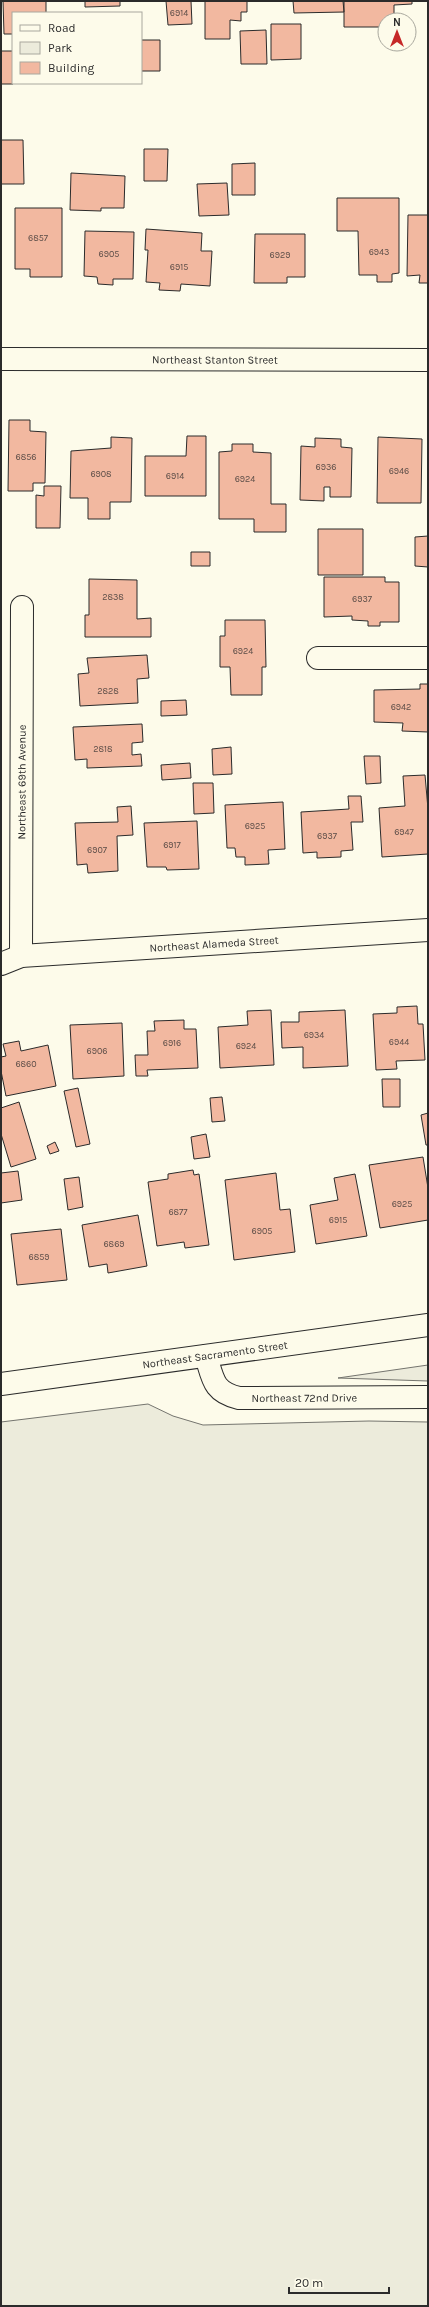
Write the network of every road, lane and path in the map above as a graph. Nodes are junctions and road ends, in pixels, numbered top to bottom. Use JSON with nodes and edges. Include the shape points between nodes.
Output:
{"nodes":[{"id":1,"x":1,"y":359,"type":"edge"},
{"id":2,"x":428,"y":360,"type":"edge"},
{"id":3,"x":22,"y":607,"type":"dead end"},
{"id":4,"x":318,"y":658,"type":"dead end"},
{"id":5,"x":428,"y":658,"type":"edge"},
{"id":6,"x":428,"y":930,"type":"edge"},
{"id":7,"x":21,"y":956,"type":"junction"},
{"id":8,"x":1,"y":964,"type":"edge"},
{"id":9,"x":428,"y":1325,"type":"edge"},
{"id":10,"x":206,"y":1356,"type":"junction"},
{"id":11,"x":1,"y":1384,"type":"edge"},
{"id":12,"x":428,"y":1397,"type":"edge"}],
"edges":[{"from":1,"to":2,"type":"street","name":"Northeast Stanton Street"},
{"from":3,"to":7,"type":"street","name":"Northeast 69th Avenue"},
{"from":4,"to":5,"type":"street"},
{"from":6,"to":7,"type":"street","name":"Northeast Alameda Street"},
{"from":7,"to":8,"type":"street","name":"Northeast Alameda Street"},
{"from":9,"to":10,"type":"street","name":"Northeast Sacramento Street"},
{"from":10,"to":11,"type":"street","name":"Northeast Sacramento Street"},
{"from":10,"to":12,"type":"street","name":"Northeast 72nd Drive","via":[[213,1381],[219,1390],[239,1398]]}]}
